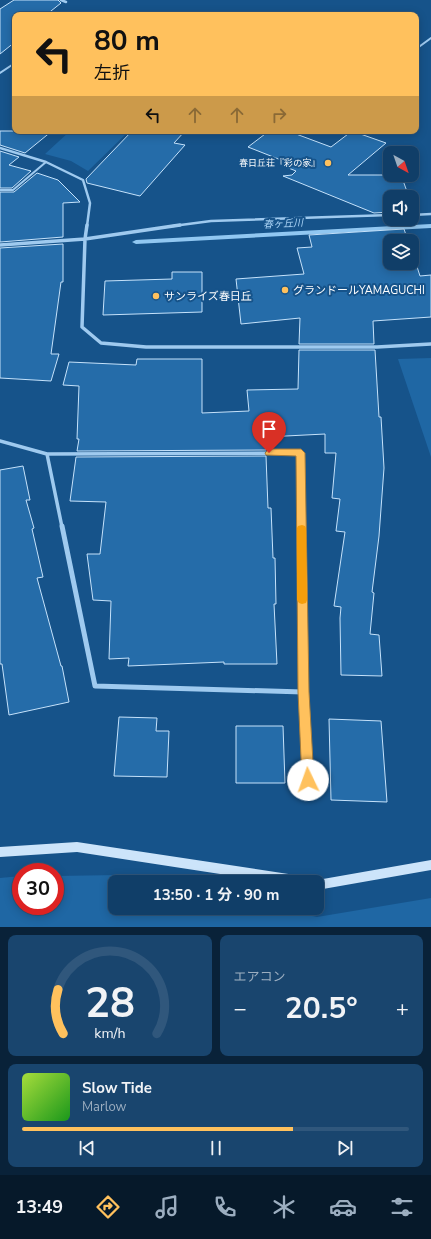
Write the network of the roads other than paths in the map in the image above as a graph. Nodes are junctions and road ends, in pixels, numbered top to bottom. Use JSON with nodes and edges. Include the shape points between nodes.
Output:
{"nodes":[{"id":1,"x":61,"y":0,"type":"edge"},
{"id":2,"x":66,"y":2,"type":"dead end"},
{"id":3,"x":431,"y":38,"type":"edge"},
{"id":4,"x":419,"y":47,"type":"edge"},
{"id":5,"x":12,"y":65,"type":"edge"},
{"id":6,"x":0,"y":73,"type":"edge"},
{"id":7,"x":0,"y":148,"type":"edge"},
{"id":8,"x":46,"y":162,"type":"junction"},
{"id":9,"x":0,"y":190,"type":"edge"},
{"id":10,"x":419,"y":214,"type":"edge"},
{"id":11,"x":431,"y":214,"type":"edge"},
{"id":12,"x":383,"y":215,"type":"edge"},
{"id":13,"x":85,"y":239,"type":"junction"},
{"id":14,"x":0,"y":244,"type":"edge"},
{"id":15,"x":431,"y":344,"type":"edge"},
{"id":16,"x":0,"y":441,"type":"edge"},
{"id":17,"x":47,"y":454,"type":"junction"},
{"id":18,"x":303,"y":692,"type":"junction"},
{"id":19,"x":309,"y":795,"type":"dead end"},
{"id":20,"x":0,"y":852,"type":"edge"},
{"id":21,"x":431,"y":865,"type":"edge"},
{"id":22,"x":262,"y":875,"type":"edge"},
{"id":23,"x":324,"y":884,"type":"edge"}],
"edges":[{"from":1,"to":2,"type":"street"},
{"from":3,"to":4,"type":"lane"},
{"from":5,"to":6,"type":"lane"},
{"from":7,"to":8,"type":"street"},
{"from":8,"to":9,"type":"lane","via":[[13,190]]},
{"from":8,"to":13,"type":"street","via":[[83,180],[90,203]]},
{"from":10,"to":11,"type":"street"},
{"from":12,"to":13,"type":"street","via":[[212,221]]},
{"from":13,"to":14,"type":"street"},
{"from":13,"to":15,"type":"street","via":[[82,327],[101,343],[146,348],[377,347]]},
{"from":16,"to":17,"type":"street"},
{"from":17,"to":18,"type":"street","via":[[95,686]]},
{"from":17,"to":18,"type":"street","via":[[301,453]]},
{"from":18,"to":19,"type":"street"},
{"from":20,"to":22,"type":"street","via":[[77,847]]},
{"from":21,"to":23,"type":"street"}]}
